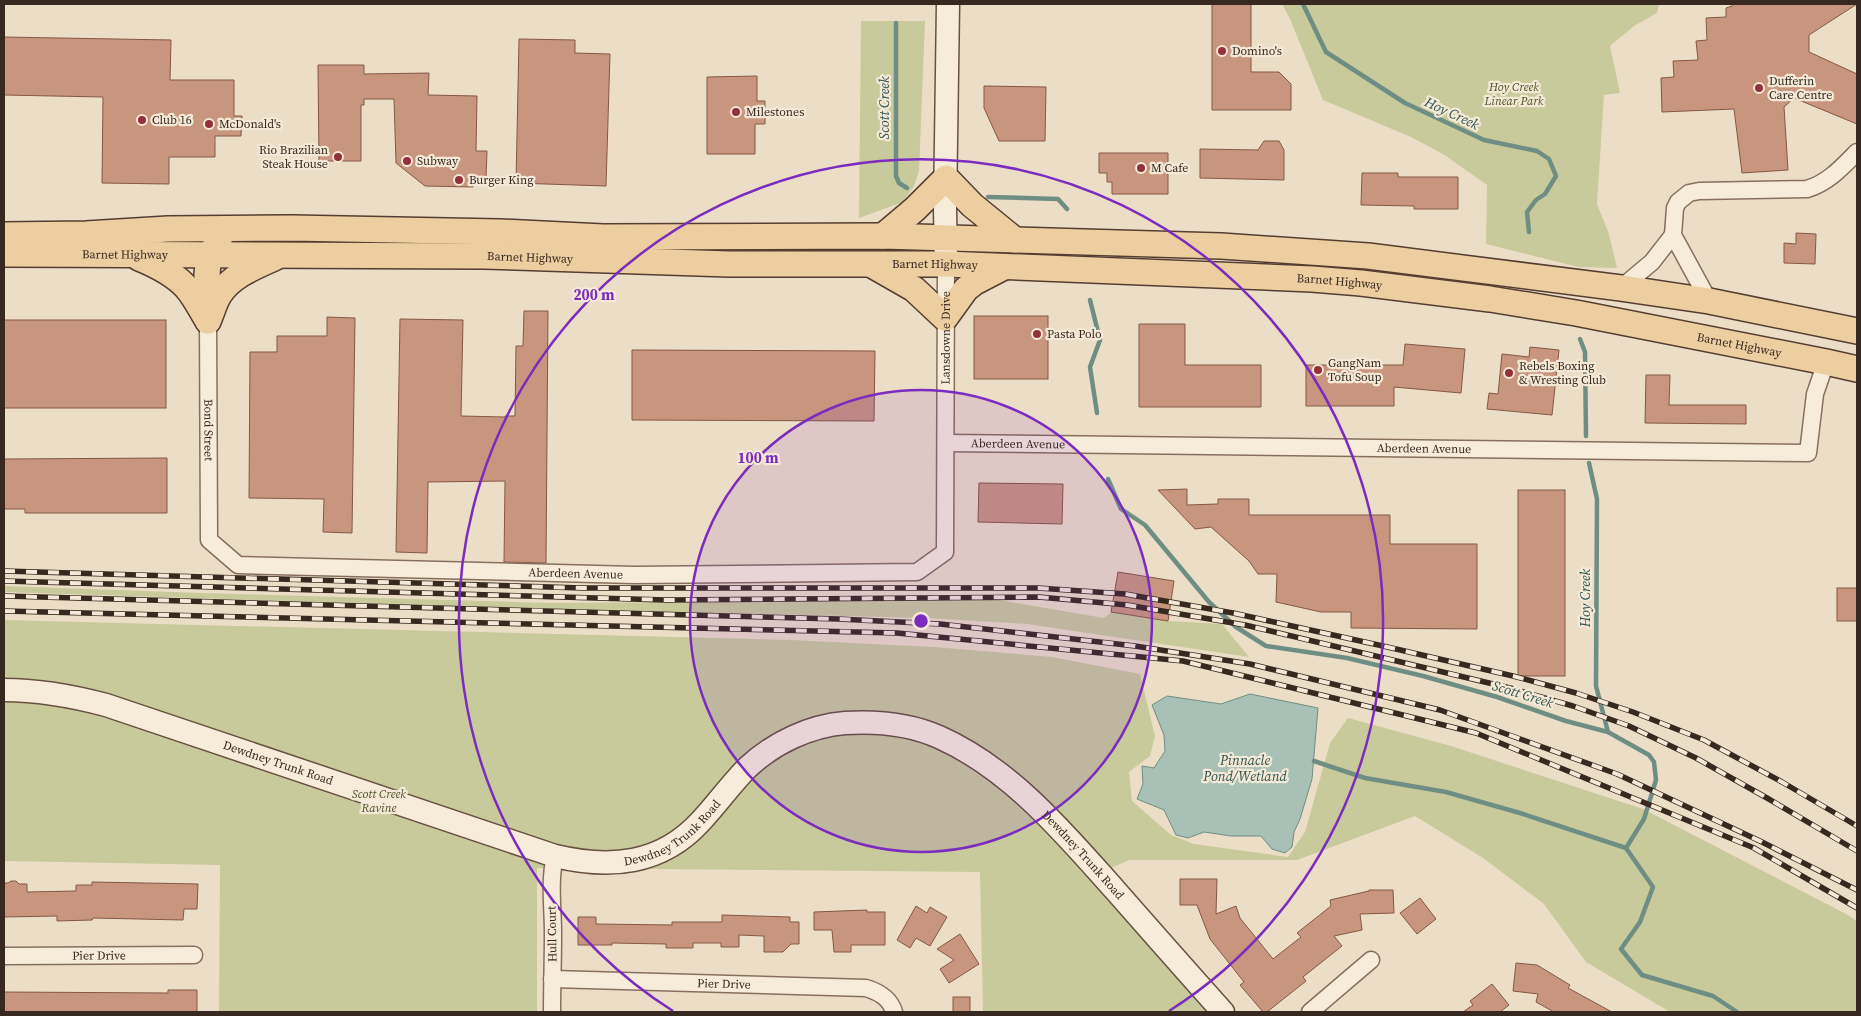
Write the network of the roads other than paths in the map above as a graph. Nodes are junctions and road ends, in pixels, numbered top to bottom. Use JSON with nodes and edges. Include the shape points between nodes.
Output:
{"nodes":[{"id":1,"x":948,"y":4,"type":"edge"},
{"id":2,"x":1857,"y":152,"type":"edge"},
{"id":3,"x":946,"y":178,"type":"junction"},
{"id":4,"x":230,"y":228,"type":"junction"},
{"id":5,"x":4,"y":236,"type":"edge"},
{"id":6,"x":883,"y":236,"type":"junction"},
{"id":7,"x":1673,"y":236,"type":"junction"},
{"id":8,"x":946,"y":238,"type":"junction"},
{"id":9,"x":1015,"y":240,"type":"junction"},
{"id":10,"x":4,"y":254,"type":"edge"},
{"id":11,"x":132,"y":255,"type":"junction"},
{"id":12,"x":209,"y":255,"type":"junction"},
{"id":13,"x":282,"y":255,"type":"junction"},
{"id":14,"x":871,"y":264,"type":"junction"},
{"id":15,"x":946,"y":264,"type":"junction"},
{"id":16,"x":1006,"y":266,"type":"junction"},
{"id":17,"x":1621,"y":288,"type":"junction"},
{"id":18,"x":1709,"y":302,"type":"junction"},
{"id":19,"x":945,"y":318,"type":"junction"},
{"id":20,"x":208,"y":321,"type":"junction"},
{"id":21,"x":1857,"y":331,"type":"edge"},
{"id":22,"x":1826,"y":362,"type":"junction"},
{"id":23,"x":1857,"y":369,"type":"edge"},
{"id":24,"x":946,"y":444,"type":"junction"},
{"id":25,"x":208,"y":540,"type":"joint"},
{"id":26,"x":945,"y":552,"type":"joint"},
{"id":27,"x":4,"y":690,"type":"edge"},
{"id":28,"x":555,"y":856,"type":"junction"},
{"id":29,"x":194,"y":955,"type":"dead end"},
{"id":30,"x":4,"y":956,"type":"edge"},
{"id":31,"x":1371,"y":960,"type":"dead end"},
{"id":32,"x":552,"y":979,"type":"junction"},
{"id":33,"x":893,"y":1009,"type":"edge"},
{"id":34,"x":552,"y":1012,"type":"edge"},
{"id":35,"x":1223,"y":1012,"type":"edge"},
{"id":36,"x":1310,"y":1012,"type":"edge"}],
"edges":[{"from":1,"to":3,"type":"main road","name":"Lansdowne Drive"},
{"from":2,"to":7,"type":"street","via":[[1828,180],[1807,189],[1699,190],[1689,193],[1682,197],[1676,208]]},
{"from":3,"to":6,"type":"main road"},
{"from":3,"to":8,"type":"main road","name":"Lansdowne Drive"},
{"from":3,"to":9,"type":"main road","via":[[972,205]]},
{"from":4,"to":5,"type":"main road","name":"Barnet Highway"},
{"from":4,"to":6,"type":"main road","name":"Barnet Highway","via":[[492,231],[603,237]]},
{"from":4,"to":12,"type":"main road"},
{"from":6,"to":8,"type":"main road","name":"Barnet Highway"},
{"from":7,"to":17,"type":"street","via":[[1652,262]]},
{"from":7,"to":18,"type":"street"},
{"from":8,"to":9,"type":"main road","name":"Barnet Highway"},
{"from":8,"to":15,"type":"main road","name":"Lansdowne Drive"},
{"from":9,"to":17,"type":"main road","name":"Barnet Highway","via":[[1221,246],[1368,256]]},
{"from":10,"to":11,"type":"main road","name":"Barnet Highway"},
{"from":11,"to":12,"type":"main road","name":"Barnet Highway"},
{"from":11,"to":20,"type":"main road","via":[[162,268],[180,281]]},
{"from":12,"to":13,"type":"main road","name":"Barnet Highway"},
{"from":12,"to":20,"type":"main road","via":[[206,274]]},
{"from":13,"to":14,"type":"main road","name":"Barnet Highway"},
{"from":13,"to":20,"type":"main road","via":[[230,282],[219,295]]},
{"from":14,"to":15,"type":"main road","name":"Barnet Highway"},
{"from":14,"to":19,"type":"main road","via":[[914,289]]},
{"from":15,"to":16,"type":"main road","name":"Barnet Highway"},
{"from":15,"to":19,"type":"street","name":"Lansdowne Drive"},
{"from":16,"to":19,"type":"main road","via":[[966,289]]},
{"from":16,"to":22,"type":"main road","name":"Barnet Highway","via":[[1361,283],[1576,313]]},
{"from":17,"to":18,"type":"main road","name":"Barnet Highway"},
{"from":18,"to":21,"type":"main road","name":"Barnet Highway"},
{"from":19,"to":24,"type":"street","name":"Lansdowne Drive"},
{"from":20,"to":25,"type":"street","name":"Bond Street"},
{"from":22,"to":23,"type":"main road","name":"Barnet Highway"},
{"from":22,"to":24,"type":"street","name":"Aberdeen Avenue","via":[[1815,394],[1808,453]]},
{"from":24,"to":26,"type":"street","name":"Lansdowne Drive"},
{"from":25,"to":26,"type":"street","name":"Aberdeen Avenue","via":[[238,565],[626,575],[917,572]]},
{"from":27,"to":28,"type":"main road","name":"Dewdney Trunk Road","via":[[51,693],[106,705]]},
{"from":28,"to":32,"type":"street","name":"Hull Court","via":[[551,885]]},
{"from":28,"to":35,"type":"main road","name":"Dewdney Trunk Road","via":[[613,863],[639,859],[664,850],[701,822],[758,758],[800,734],[858,722],[917,729],[964,750],[1033,802]]},
{"from":29,"to":30,"type":"street","name":"Pier Drive"},
{"from":31,"to":36,"type":"street"},
{"from":32,"to":33,"type":"street","name":"Pier Drive","via":[[866,988],[876,991]]},
{"from":32,"to":34,"type":"street","name":"Hull Court"}]}
